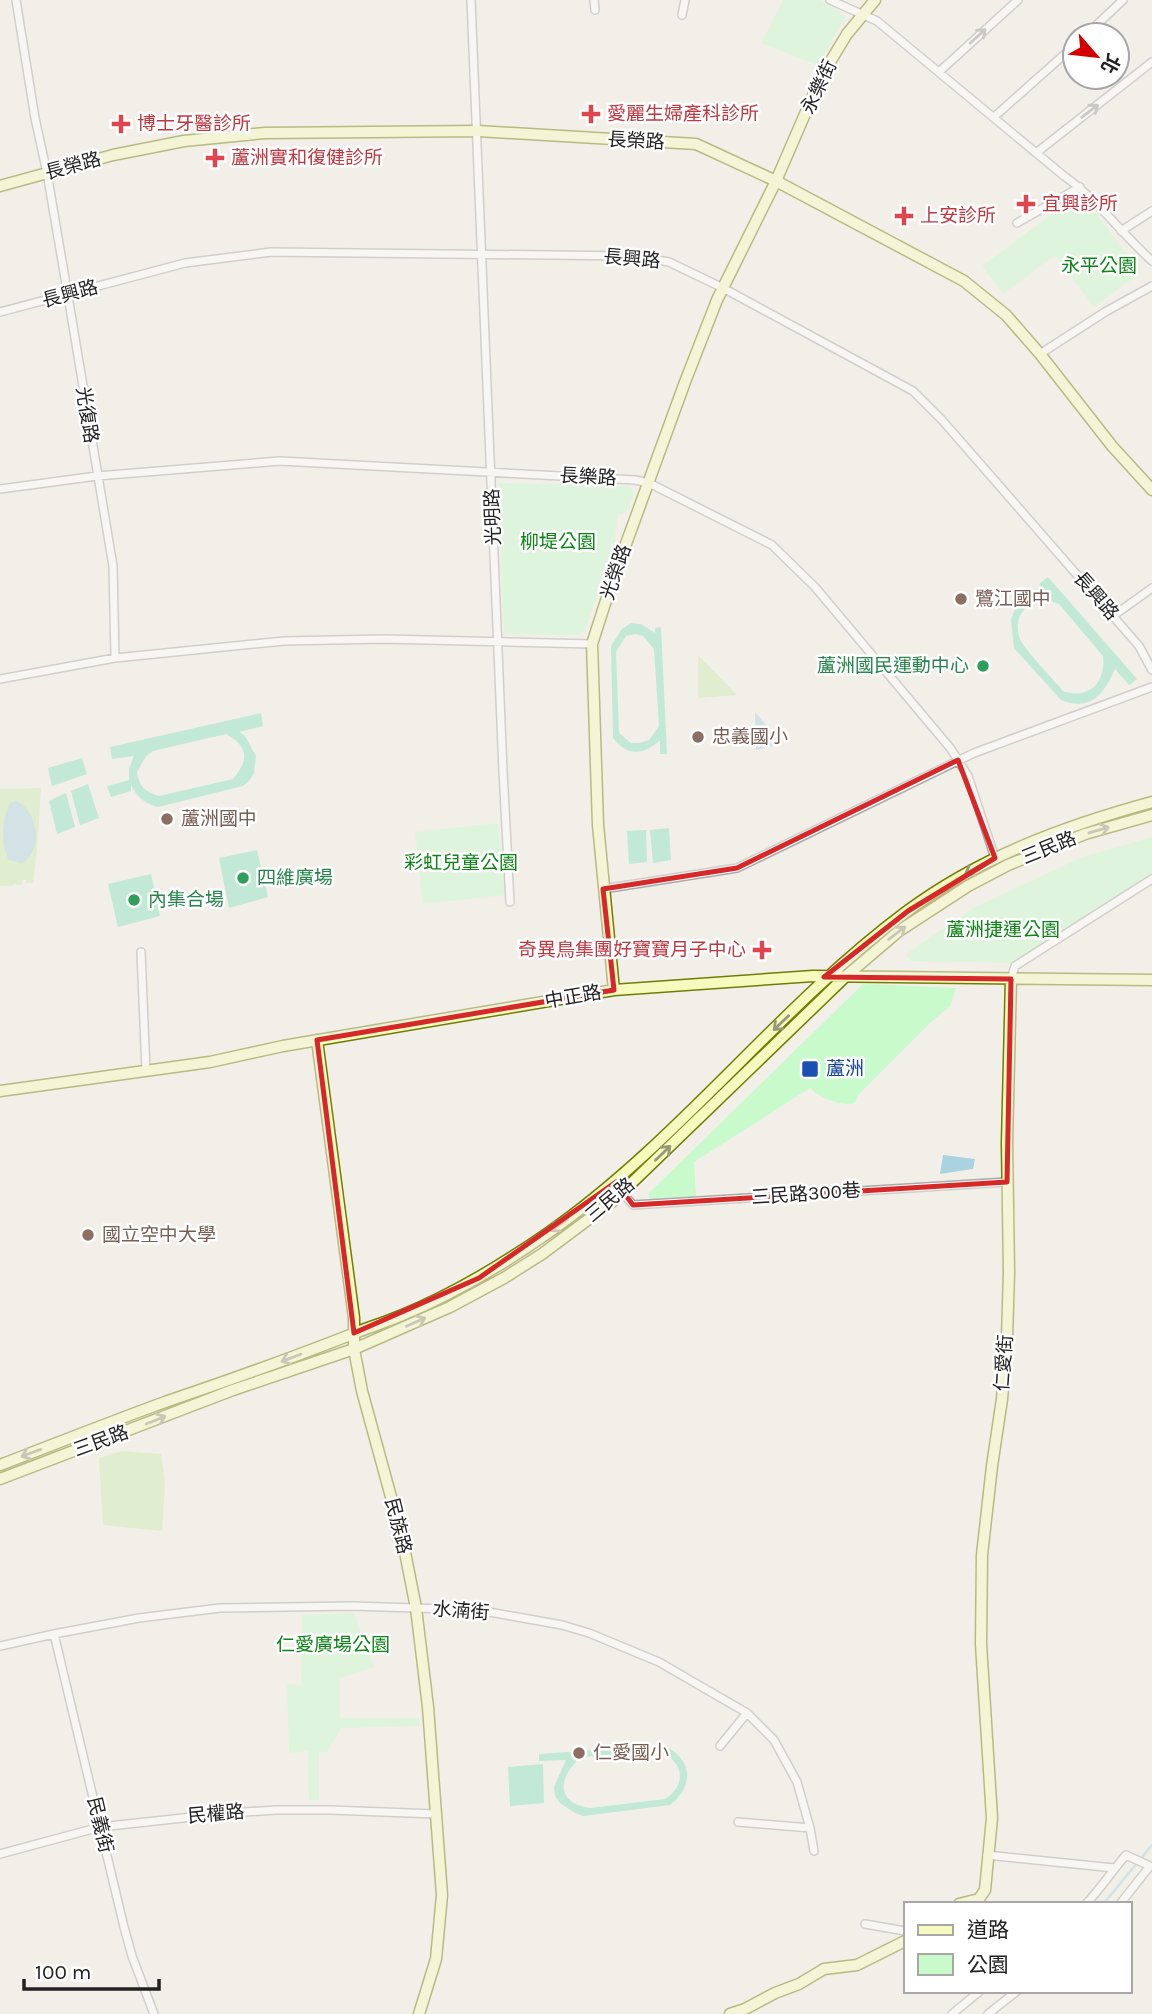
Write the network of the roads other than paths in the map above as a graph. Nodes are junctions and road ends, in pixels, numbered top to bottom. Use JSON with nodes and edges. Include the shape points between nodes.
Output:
{"nodes":[{"id":1,"x":16,"y":0,"type":"edge"},
{"id":2,"x":471,"y":0,"type":"edge"},
{"id":3,"x":594,"y":0,"type":"edge"},
{"id":4,"x":685,"y":0,"type":"edge"},
{"id":5,"x":830,"y":0,"type":"edge"},
{"id":6,"x":875,"y":0,"type":"edge"},
{"id":7,"x":1018,"y":0,"type":"edge"},
{"id":8,"x":1123,"y":0,"type":"edge"},
{"id":9,"x":595,"y":10,"type":"dead end"},
{"id":10,"x":862,"y":14,"type":"junction"},
{"id":11,"x":682,"y":15,"type":"dead end"},
{"id":12,"x":1101,"y":21,"type":"edge"},
{"id":13,"x":1061,"y":57,"type":"edge"},
{"id":14,"x":1152,"y":62,"type":"edge"},
{"id":15,"x":939,"y":72,"type":"junction"},
{"id":16,"x":994,"y":117,"type":"junction"},
{"id":17,"x":478,"y":131,"type":"junction"},
{"id":18,"x":1036,"y":152,"type":"junction"},
{"id":19,"x":47,"y":173,"type":"junction"},
{"id":20,"x":776,"y":181,"type":"junction"},
{"id":21,"x":0,"y":186,"type":"edge"},
{"id":22,"x":1080,"y":187,"type":"junction"},
{"id":23,"x":1152,"y":211,"type":"edge"},
{"id":24,"x":1017,"y":223,"type":"dead end"},
{"id":25,"x":1121,"y":231,"type":"junction"},
{"id":26,"x":483,"y":255,"type":"junction"},
{"id":27,"x":1152,"y":261,"type":"edge"},
{"id":28,"x":1152,"y":286,"type":"edge"},
{"id":29,"x":723,"y":288,"type":"junction"},
{"id":30,"x":68,"y":296,"type":"junction"},
{"id":31,"x":0,"y":312,"type":"edge"},
{"id":32,"x":1040,"y":354,"type":"junction"},
{"id":33,"x":491,"y":472,"type":"junction"},
{"id":34,"x":97,"y":476,"type":"junction"},
{"id":35,"x":649,"y":483,"type":"junction"},
{"id":36,"x":0,"y":489,"type":"edge"},
{"id":37,"x":1152,"y":490,"type":"edge"},
{"id":38,"x":1152,"y":587,"type":"edge"},
{"id":39,"x":1113,"y":615,"type":"junction"},
{"id":40,"x":498,"y":642,"type":"junction"},
{"id":41,"x":592,"y":644,"type":"junction"},
{"id":42,"x":115,"y":658,"type":"junction"},
{"id":43,"x":1152,"y":670,"type":"edge"},
{"id":44,"x":0,"y":679,"type":"edge"},
{"id":45,"x":1152,"y":687,"type":"edge"},
{"id":46,"x":958,"y":760,"type":"junction"},
{"id":47,"x":1152,"y":802,"type":"edge"},
{"id":48,"x":1152,"y":815,"type":"edge"},
{"id":49,"x":995,"y":858,"type":"junction"},
{"id":50,"x":1152,"y":879,"type":"edge"},
{"id":51,"x":603,"y":890,"type":"junction"},
{"id":52,"x":510,"y":901,"type":"dead end"},
{"id":53,"x":141,"y":952,"type":"dead end"},
{"id":54,"x":831,"y":976,"type":"junction"},
{"id":55,"x":845,"y":976,"type":"junction"},
{"id":56,"x":1011,"y":979,"type":"junction"},
{"id":57,"x":1152,"y":980,"type":"edge"},
{"id":58,"x":614,"y":990,"type":"junction"},
{"id":59,"x":317,"y":1040,"type":"junction"},
{"id":60,"x":146,"y":1071,"type":"junction"},
{"id":61,"x":0,"y":1091,"type":"edge"},
{"id":62,"x":1007,"y":1182,"type":"junction"},
{"id":63,"x":614,"y":1183,"type":"junction"},
{"id":64,"x":623,"y":1192,"type":"junction"},
{"id":65,"x":354,"y":1333,"type":"junction"},
{"id":66,"x":354,"y":1349,"type":"junction"},
{"id":67,"x":0,"y":1465,"type":"edge"},
{"id":68,"x":0,"y":1479,"type":"edge"},
{"id":69,"x":416,"y":1608,"type":"junction"},
{"id":70,"x":54,"y":1634,"type":"junction"},
{"id":71,"x":0,"y":1646,"type":"edge"},
{"id":72,"x":747,"y":1713,"type":"junction"},
{"id":73,"x":720,"y":1746,"type":"dead end"},
{"id":74,"x":436,"y":1814,"type":"junction"},
{"id":75,"x":738,"y":1822,"type":"dead end"},
{"id":76,"x":100,"y":1827,"type":"junction"},
{"id":77,"x":810,"y":1828,"type":"junction"},
{"id":78,"x":814,"y":1851,"type":"dead end"},
{"id":79,"x":0,"y":1854,"type":"edge"},
{"id":80,"x":987,"y":1855,"type":"junction"},
{"id":81,"x":1114,"y":1868,"type":"junction"},
{"id":82,"x":967,"y":1902,"type":"edge"},
{"id":83,"x":1088,"y":1902,"type":"edge"},
{"id":84,"x":1122,"y":1902,"type":"edge"},
{"id":85,"x":865,"y":1924,"type":"dead end"},
{"id":86,"x":904,"y":1931,"type":"edge"},
{"id":87,"x":904,"y":1942,"type":"edge"},
{"id":88,"x":978,"y":1993,"type":"edge"},
{"id":89,"x":1014,"y":1993,"type":"edge"},
{"id":90,"x":154,"y":2014,"type":"edge"},
{"id":91,"x":419,"y":2014,"type":"edge"},
{"id":92,"x":730,"y":2014,"type":"edge"},
{"id":93,"x":952,"y":2014,"type":"edge"},
{"id":94,"x":988,"y":2014,"type":"edge"}],
"edges":[{"from":1,"to":19,"type":"street","name":"光復路"},
{"from":2,"to":17,"type":"street","name":"光明路"},
{"from":3,"to":9,"type":"street"},
{"from":4,"to":11,"type":"street"},
{"from":5,"to":10,"type":"street"},
{"from":6,"to":10,"type":"street","name":"永樂街"},
{"from":15,"to":7,"type":"street","one_way":true},
{"from":8,"to":12,"type":"street"},
{"from":10,"to":15,"type":"street"},
{"from":10,"to":20,"type":"street","name":"永樂街","via":[[821,77]]},
{"from":13,"to":16,"type":"street"},
{"from":18,"to":14,"type":"street","one_way":true},
{"from":15,"to":16,"type":"street"},
{"from":16,"to":18,"type":"street"},
{"from":17,"to":19,"type":"street","name":"長榮路","via":[[265,133],[184,141]]},
{"from":17,"to":20,"type":"street","name":"長榮路","via":[[696,144]]},
{"from":17,"to":26,"type":"street","name":"光明路"},
{"from":18,"to":22,"type":"street"},
{"from":19,"to":21,"type":"street","name":"長榮路"},
{"from":19,"to":30,"type":"street","name":"光復路"},
{"from":20,"to":29,"type":"street","name":"光榮路"},
{"from":20,"to":32,"type":"street","name":"長榮路","via":[[964,281],[1006,315]]},
{"from":22,"to":24,"type":"street"},
{"from":22,"to":25,"type":"street"},
{"from":23,"to":25,"type":"street"},
{"from":25,"to":27,"type":"street"},
{"from":26,"to":29,"type":"street","name":"長興路","via":[[635,256],[669,262]]},
{"from":26,"to":30,"type":"street","name":"長興路","via":[[271,252],[185,263]]},
{"from":26,"to":33,"type":"street","name":"光明路"},
{"from":28,"to":32,"type":"street"},
{"from":29,"to":35,"type":"street","name":"光榮路"},
{"from":29,"to":39,"type":"street","name":"長興路","via":[[913,391]]},
{"from":30,"to":31,"type":"street","name":"長興路"},
{"from":30,"to":34,"type":"street","name":"光復路"},
{"from":32,"to":37,"type":"street","name":"長榮路"},
{"from":33,"to":34,"type":"street","name":"長樂路","via":[[280,461]]},
{"from":33,"to":35,"type":"street","name":"長樂路"},
{"from":33,"to":40,"type":"street","name":"光明路"},
{"from":34,"to":36,"type":"street","name":"長樂路"},
{"from":34,"to":42,"type":"street","name":"光復路","via":[[113,566]]},
{"from":35,"to":41,"type":"street","name":"光榮路"},
{"from":35,"to":46,"type":"street","name":"長樂路","via":[[772,545],[816,587]]},
{"from":38,"to":39,"type":"street"},
{"from":39,"to":43,"type":"street","name":"長興路"},
{"from":40,"to":41,"type":"street"},
{"from":40,"to":42,"type":"street","via":[[284,641]]},
{"from":40,"to":52,"type":"street","name":"光明路"},
{"from":41,"to":51,"type":"street","name":"光榮路"},
{"from":42,"to":44,"type":"street"},
{"from":45,"to":46,"type":"street"},
{"from":46,"to":49,"type":"street","name":"長樂路","via":[[968,776]]},
{"from":46,"to":51,"type":"street","via":[[737,868]]},
{"from":47,"to":49,"type":"street","name":"三民路","via":[[1074,825]]},
{"from":55,"to":48,"type":"street","name":"三民路","one_way":true,"via":[[899,931],[1008,865],[1084,834]]},
{"from":49,"to":54,"type":"street","name":"三民路","one_way":true,"via":[[908,911]]},
{"from":50,"to":56,"type":"street","via":[[1015,966]]},
{"from":51,"to":58,"type":"street","name":"光榮路"},
{"from":53,"to":60,"type":"street"},
{"from":54,"to":55,"type":"street","name":"中正路"},
{"from":54,"to":58,"type":"street","name":"中正路"},
{"from":54,"to":63,"type":"street","name":"三民路","one_way":true},
{"from":55,"to":56,"type":"street","name":"中正路"},
{"from":64,"to":55,"type":"street","name":"三民路","one_way":true},
{"from":56,"to":57,"type":"street","name":"中正路"},
{"from":56,"to":62,"type":"street","name":"仁愛街"},
{"from":58,"to":59,"type":"street","name":"中正路"},
{"from":59,"to":60,"type":"street","name":"中正路"},
{"from":59,"to":65,"type":"street","name":"民族路"},
{"from":60,"to":61,"type":"street","name":"中正路"},
{"from":62,"to":64,"type":"street","name":"三民路300巷","via":[[633,1205]]},
{"from":62,"to":80,"type":"street","name":"仁愛街","via":[[1007,1338],[982,1555],[981,1644],[992,1818]]},
{"from":63,"to":64,"type":"street","name":"三民路300巷"},
{"from":63,"to":65,"type":"street","name":"三民路","one_way":true,"via":[[479,1278]]},
{"from":66,"to":64,"type":"street","name":"三民路","one_way":true,"via":[[504,1278]]},
{"from":65,"to":66,"type":"street","name":"民族路"},
{"from":65,"to":67,"type":"street","name":"三民路","one_way":true},
{"from":68,"to":66,"type":"street","name":"三民路","one_way":true},
{"from":66,"to":69,"type":"street","name":"民族路"},
{"from":69,"to":70,"type":"street","name":"水湳街","via":[[220,1608]]},
{"from":69,"to":72,"type":"street","name":"水湳街","via":[[478,1610],[589,1633],[659,1662]]},
{"from":69,"to":74,"type":"street","name":"民族路"},
{"from":70,"to":71,"type":"street","name":"水湳街"},
{"from":70,"to":76,"type":"street","name":"民義街"},
{"from":72,"to":73,"type":"street"},
{"from":72,"to":77,"type":"street","name":"水湳街","via":[[774,1740],[797,1782]]},
{"from":74,"to":76,"type":"street","name":"民權路","via":[[276,1810]]},
{"from":74,"to":91,"type":"street","name":"民族路","via":[[442,1902],[436,1959]]},
{"from":75,"to":77,"type":"street"},
{"from":76,"to":79,"type":"street","name":"民權路"},
{"from":76,"to":90,"type":"street","name":"民義街","via":[[132,1956]]},
{"from":77,"to":78,"type":"street","name":"水湳街"},
{"from":80,"to":81,"type":"street"},
{"from":80,"to":82,"type":"street","name":"仁愛街","via":[[983,1895]]},
{"from":81,"to":83,"type":"street"},
{"from":81,"to":84,"type":"street","via":[[1126,1855],[1150,1866]]},
{"from":85,"to":86,"type":"street"},
{"from":87,"to":92,"type":"street","via":[[857,1965],[824,1969]]},
{"from":88,"to":93,"type":"street"},
{"from":89,"to":94,"type":"street"}]}
